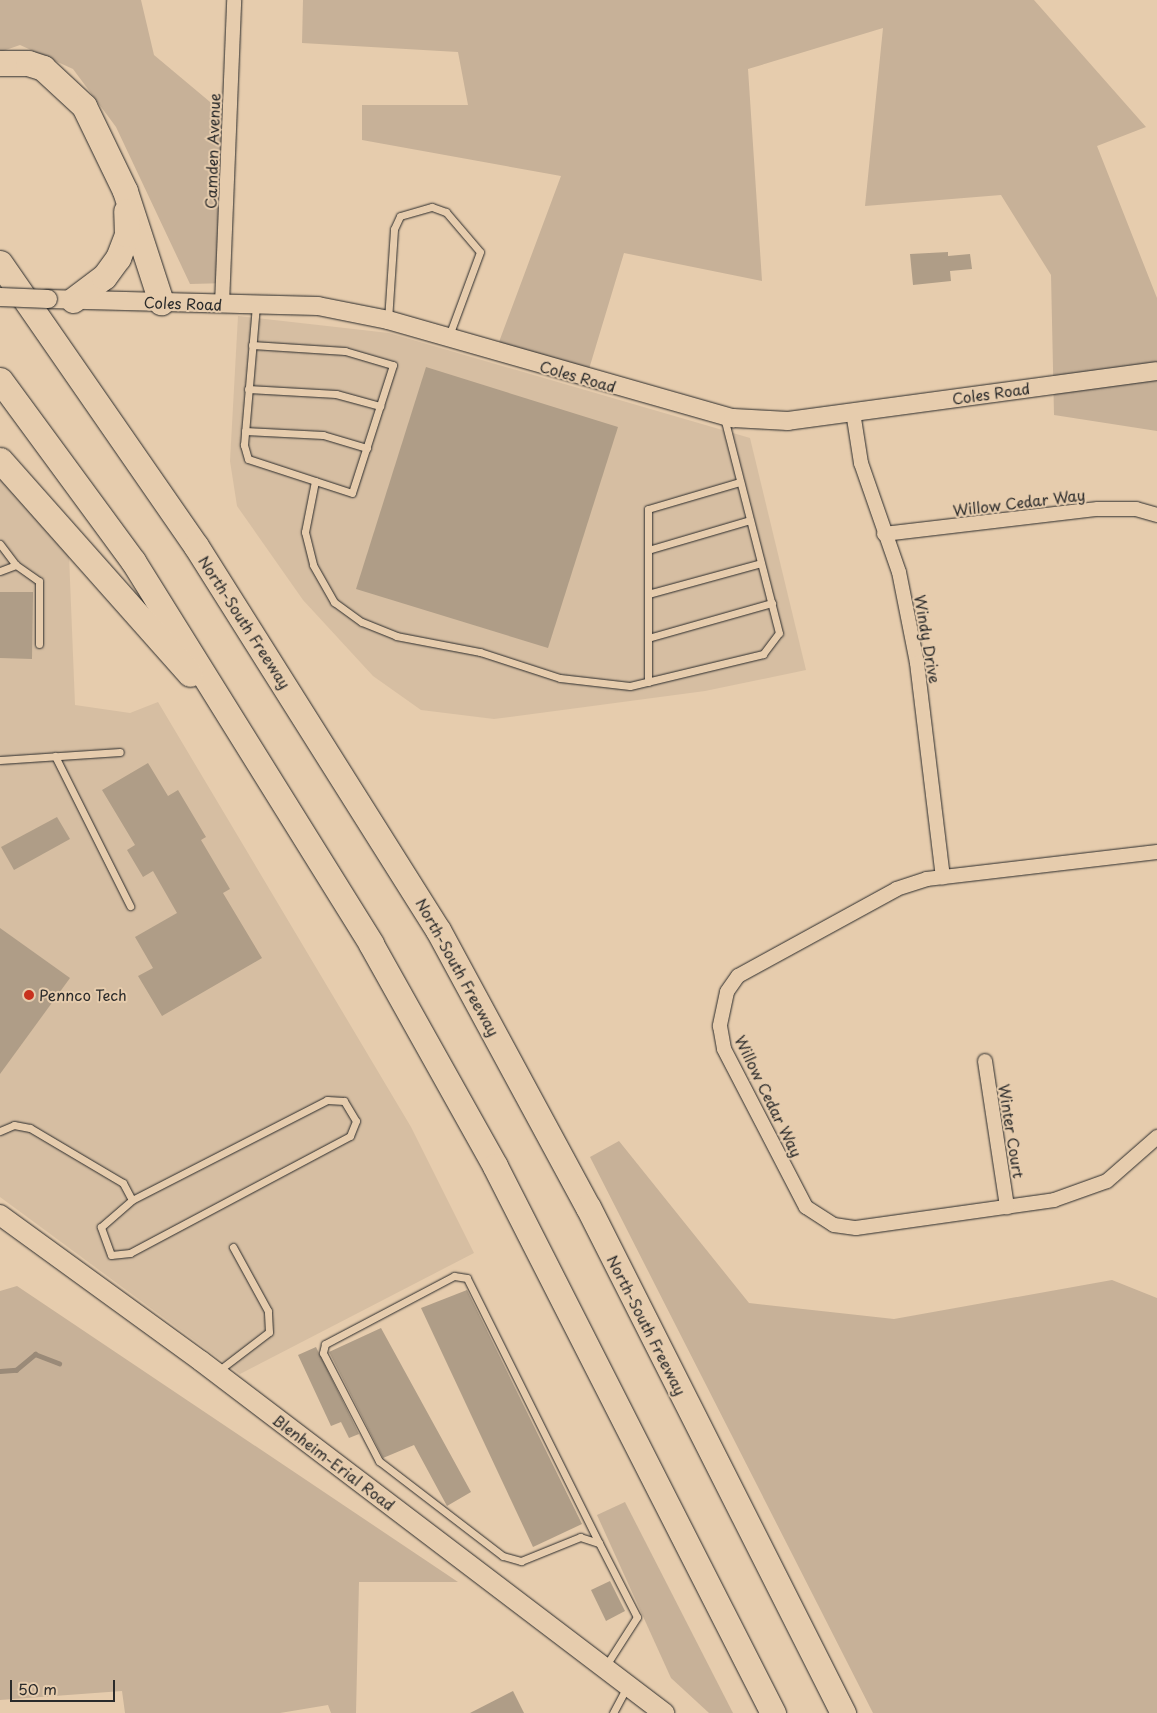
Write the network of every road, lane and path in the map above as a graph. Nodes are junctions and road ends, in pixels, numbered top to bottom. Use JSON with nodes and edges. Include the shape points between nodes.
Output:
{"nodes":[{"id":1,"x":234,"y":0,"type":"edge"},
{"id":2,"x":0,"y":64,"type":"edge"},
{"id":3,"x":125,"y":191,"type":"junction"},
{"id":4,"x":0,"y":263,"type":"edge"},
{"id":5,"x":0,"y":297,"type":"edge"},
{"id":6,"x":73,"y":300,"type":"junction"},
{"id":7,"x":161,"y":302,"type":"junction"},
{"id":8,"x":222,"y":304,"type":"junction"},
{"id":9,"x":256,"y":305,"type":"junction"},
{"id":10,"x":388,"y":320,"type":"junction"},
{"id":11,"x":448,"y":338,"type":"junction"},
{"id":12,"x":252,"y":345,"type":"junction"},
{"id":13,"x":1157,"y":371,"type":"edge"},
{"id":14,"x":0,"y":380,"type":"edge"},
{"id":15,"x":248,"y":389,"type":"junction"},
{"id":16,"x":380,"y":406,"type":"junction"},
{"id":17,"x":853,"y":412,"type":"junction"},
{"id":18,"x":724,"y":417,"type":"junction"},
{"id":19,"x":245,"y":431,"type":"junction"},
{"id":20,"x":367,"y":448,"type":"junction"},
{"id":21,"x":0,"y":460,"type":"edge"},
{"id":22,"x":315,"y":481,"type":"junction"},
{"id":23,"x":740,"y":482,"type":"junction"},
{"id":24,"x":1157,"y":515,"type":"edge"},
{"id":25,"x":750,"y":520,"type":"junction"},
{"id":26,"x":884,"y":534,"type":"junction"},
{"id":27,"x":0,"y":544,"type":"edge"},
{"id":28,"x":648,"y":550,"type":"junction"},
{"id":29,"x":761,"y":564,"type":"junction"},
{"id":30,"x":16,"y":565,"type":"junction"},
{"id":31,"x":0,"y":571,"type":"edge"},
{"id":32,"x":648,"y":594,"type":"junction"},
{"id":33,"x":772,"y":603,"type":"junction"},
{"id":34,"x":648,"y":638,"type":"junction"},
{"id":35,"x":39,"y":644,"type":"dead end"},
{"id":36,"x":648,"y":682,"type":"junction"},
{"id":37,"x":246,"y":738,"type":"junction"},
{"id":38,"x":120,"y":752,"type":"dead end"},
{"id":39,"x":55,"y":756,"type":"junction"},
{"id":40,"x":0,"y":760,"type":"edge"},
{"id":41,"x":1157,"y":852,"type":"edge"},
{"id":42,"x":943,"y":877,"type":"junction"},
{"id":43,"x":130,"y":906,"type":"dead end"},
{"id":44,"x":985,"y":1061,"type":"dead end"},
{"id":45,"x":0,"y":1131,"type":"edge"},
{"id":46,"x":1157,"y":1138,"type":"edge"},
{"id":47,"x":132,"y":1200,"type":"junction"},
{"id":48,"x":1007,"y":1207,"type":"junction"},
{"id":49,"x":0,"y":1215,"type":"edge"},
{"id":50,"x":233,"y":1247,"type":"dead end"},
{"id":51,"x":216,"y":1372,"type":"junction"},
{"id":52,"x":754,"y":1536,"type":"junction"},
{"id":53,"x":599,"y":1543,"type":"junction"},
{"id":54,"x":605,"y":1667,"type":"junction"},
{"id":55,"x":628,"y":1685,"type":"junction"},
{"id":56,"x":613,"y":1713,"type":"edge"},
{"id":57,"x":664,"y":1713,"type":"edge"},
{"id":58,"x":773,"y":1713,"type":"edge"},
{"id":59,"x":843,"y":1713,"type":"edge"},
{"id":60,"x":858,"y":1713,"type":"edge"}],
"edges":[{"from":1,"to":8,"type":"street","name":"Camden Avenue"},
{"from":2,"to":3,"type":"highway","via":[[28,63],[43,68],[84,106]]},
{"from":3,"to":6,"type":"highway","via":[[127,234],[118,258],[104,277]]},
{"from":3,"to":7,"type":"highway"},
{"from":4,"to":52,"type":"highway","name":"North-South Freeway","via":[[196,546],[438,930],[588,1207]]},
{"from":5,"to":6,"type":"street","name":"Coles Road","bridge":true},
{"from":6,"to":7,"type":"street","name":"Coles Road"},
{"from":7,"to":8,"type":"street","name":"Coles Road"},
{"from":8,"to":9,"type":"street","name":"Coles Road"},
{"from":9,"to":10,"type":"street","name":"Coles Road","via":[[318,306]]},
{"from":9,"to":12,"type":"lane"},
{"from":10,"to":11,"type":"street","name":"Coles Road"},
{"from":10,"to":11,"type":"lane","via":[[394,228],[400,216],[432,206],[446,212],[480,252]]},
{"from":11,"to":18,"type":"street","name":"Coles Road"},
{"from":12,"to":15,"type":"lane"},
{"from":12,"to":16,"type":"lane","via":[[345,351],[393,365]]},
{"from":13,"to":17,"type":"street","name":"Coles Road"},
{"from":14,"to":37,"type":"highway","via":[[133,561]]},
{"from":15,"to":16,"type":"lane","via":[[336,394]]},
{"from":15,"to":19,"type":"lane"},
{"from":16,"to":20,"type":"lane"},
{"from":17,"to":18,"type":"street","name":"Coles Road","via":[[788,421]]},
{"from":17,"to":26,"type":"street","name":"Windy Drive","via":[[860,463]]},
{"from":18,"to":23,"type":"lane"},
{"from":19,"to":20,"type":"lane","via":[[323,435]]},
{"from":19,"to":22,"type":"lane","via":[[248,460]]},
{"from":20,"to":22,"type":"lane","via":[[352,493]]},
{"from":21,"to":37,"type":"highway"},
{"from":22,"to":36,"type":"lane","via":[[305,532],[313,565],[334,602],[362,622],[396,636],[480,652],[560,678],[618,687]]},
{"from":23,"to":25,"type":"lane"},
{"from":23,"to":28,"type":"lane","via":[[648,509]]},
{"from":24,"to":26,"type":"street","name":"Willow Cedar Way","via":[[1136,509],[1098,509]]},
{"from":25,"to":28,"type":"lane"},
{"from":25,"to":29,"type":"lane"},
{"from":26,"to":42,"type":"street","name":"Windy Drive","via":[[899,572],[917,663]]},
{"from":27,"to":30,"type":"lane"},
{"from":28,"to":32,"type":"lane"},
{"from":29,"to":32,"type":"lane"},
{"from":29,"to":33,"type":"lane"},
{"from":30,"to":31,"type":"lane"},
{"from":30,"to":35,"type":"lane","via":[[39,580]]},
{"from":32,"to":34,"type":"lane"},
{"from":33,"to":34,"type":"lane"},
{"from":33,"to":36,"type":"lane","via":[[779,633],[763,654]]},
{"from":34,"to":36,"type":"lane"},
{"from":37,"to":58,"type":"highway","via":[[371,944],[495,1166]]},
{"from":38,"to":39,"type":"lane"},
{"from":39,"to":40,"type":"lane"},
{"from":39,"to":43,"type":"lane"},
{"from":41,"to":42,"type":"street","name":"Willow Cedar Way"},
{"from":42,"to":48,"type":"street","name":"Willow Cedar Way","via":[[859,907],[738,976],[720,1013],[724,1049],[806,1207],[834,1225],[856,1228]]},
{"from":44,"to":48,"type":"street","name":"Winter Court"},
{"from":45,"to":47,"type":"lane","via":[[14,1125],[30,1128],[122,1183]]},
{"from":46,"to":48,"type":"street","name":"Willow Cedar Way","via":[[1107,1181],[1054,1200]]},
{"from":47,"to":47,"type":"lane","via":[[101,1227],[111,1255],[130,1253],[350,1136],[356,1121],[344,1101],[327,1100]]},
{"from":49,"to":51,"type":"main road","name":"Blenheim-Erial Road"},
{"from":50,"to":51,"type":"lane","via":[[268,1311],[269,1332]]},
{"from":51,"to":54,"type":"main road","name":"Blenheim-Erial Road"},
{"from":52,"to":59,"type":"highway","name":"North-South Freeway"},
{"from":52,"to":60,"type":"highway"},
{"from":53,"to":53,"type":"lane","via":[[580,1537],[521,1561],[503,1556],[385,1466],[323,1353],[325,1344],[454,1276],[467,1278]]},
{"from":53,"to":54,"type":"lane","via":[[638,1617]]},
{"from":54,"to":55,"type":"main road","name":"Blenheim-Erial Road"},
{"from":55,"to":56,"type":"lane"},
{"from":55,"to":57,"type":"main road","name":"Blenheim-Erial Road"}]}
